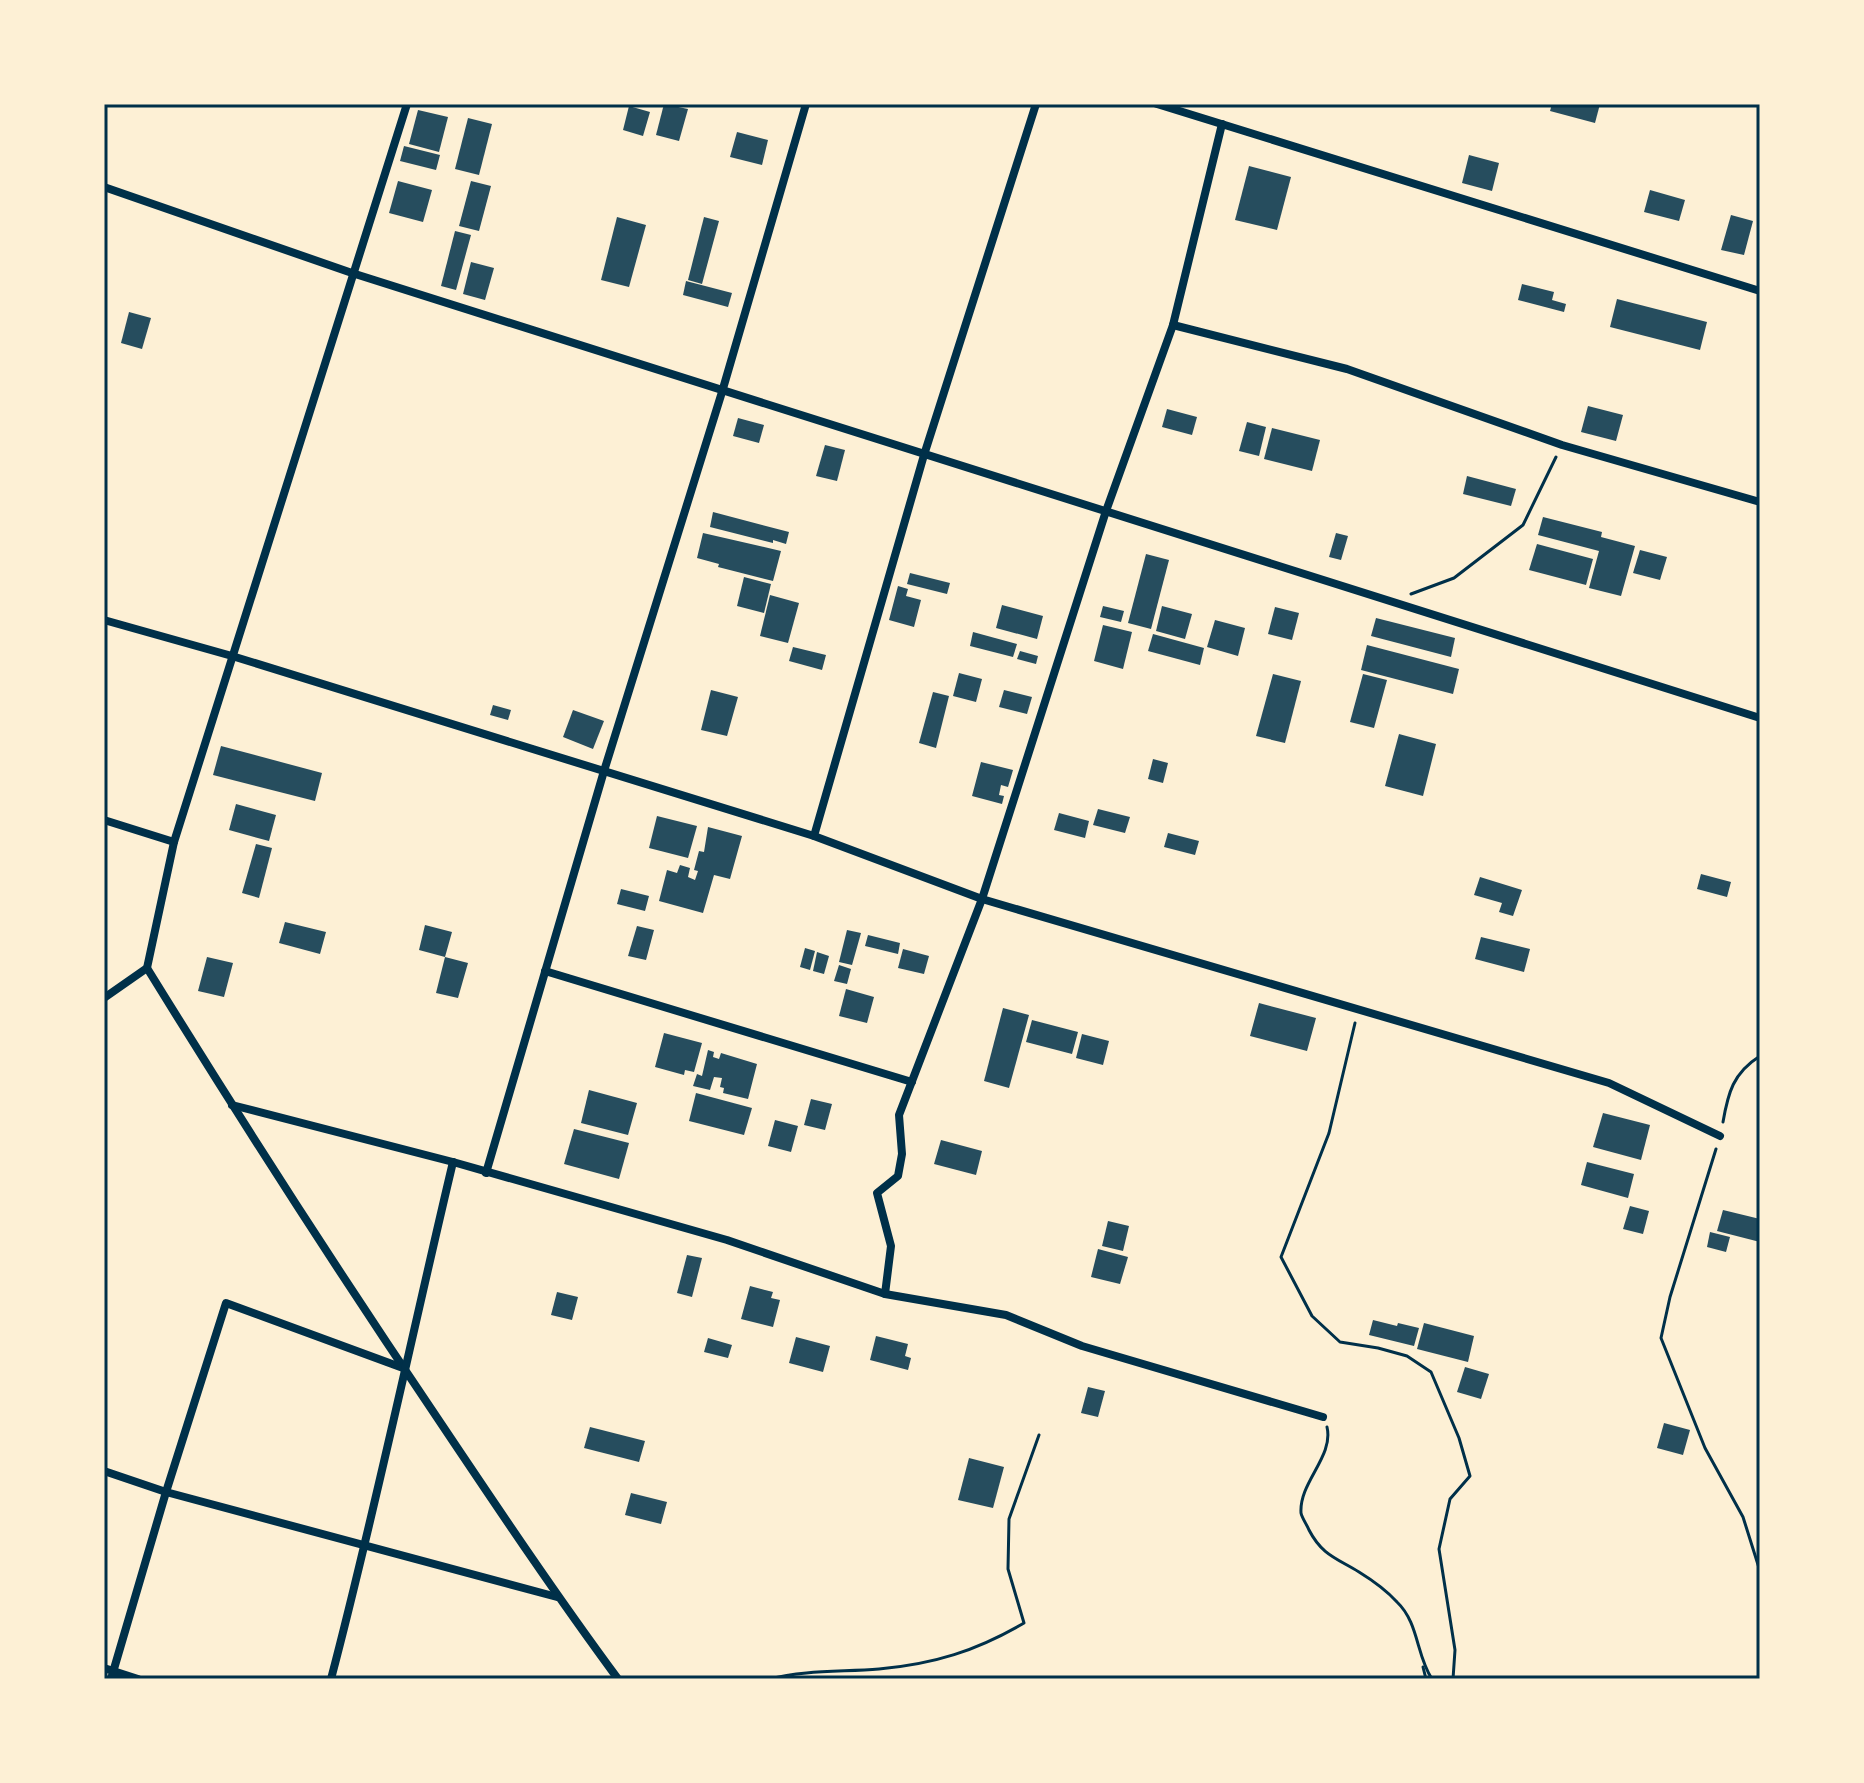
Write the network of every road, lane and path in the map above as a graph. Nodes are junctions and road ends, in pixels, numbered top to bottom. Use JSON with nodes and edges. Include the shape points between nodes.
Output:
{"nodes":[{"id":1,"x":407,"y":104,"type":"edge"},
{"id":2,"x":806,"y":104,"type":"edge"},
{"id":3,"x":1036,"y":104,"type":"edge"},
{"id":4,"x":1157,"y":104,"type":"edge"},
{"id":5,"x":1222,"y":124,"type":"junction"},
{"id":6,"x":104,"y":187,"type":"edge"},
{"id":7,"x":352,"y":273,"type":"junction"},
{"id":8,"x":1760,"y":291,"type":"edge"},
{"id":9,"x":1173,"y":325,"type":"junction"},
{"id":10,"x":722,"y":392,"type":"junction"},
{"id":11,"x":1562,"y":445,"type":"junction"},
{"id":12,"x":924,"y":455,"type":"junction"},
{"id":13,"x":1760,"y":502,"type":"edge"},
{"id":14,"x":1106,"y":511,"type":"junction"},
{"id":15,"x":1392,"y":601,"type":"junction"},
{"id":16,"x":104,"y":620,"type":"edge"},
{"id":17,"x":232,"y":656,"type":"junction"},
{"id":18,"x":1760,"y":718,"type":"edge"},
{"id":19,"x":604,"y":771,"type":"junction"},
{"id":20,"x":104,"y":820,"type":"edge"},
{"id":21,"x":814,"y":836,"type":"junction"},
{"id":22,"x":174,"y":842,"type":"junction"},
{"id":23,"x":982,"y":899,"type":"junction"},
{"id":24,"x":147,"y":968,"type":"junction"},
{"id":25,"x":545,"y":971,"type":"junction"},
{"id":26,"x":104,"y":998,"type":"edge"},
{"id":27,"x":1358,"y":1010,"type":"junction"},
{"id":28,"x":1760,"y":1056,"type":"edge"},
{"id":29,"x":912,"y":1082,"type":"junction"},
{"id":30,"x":232,"y":1105,"type":"junction"},
{"id":31,"x":1720,"y":1136,"type":"junction"},
{"id":32,"x":453,"y":1162,"type":"junction"},
{"id":33,"x":486,"y":1173,"type":"junction"},
{"id":34,"x":885,"y":1294,"type":"junction"},
{"id":35,"x":404,"y":1368,"type":"junction"},
{"id":36,"x":1323,"y":1417,"type":"joint"},
{"id":37,"x":1039,"y":1435,"type":"dead end"},
{"id":38,"x":104,"y":1471,"type":"edge"},
{"id":39,"x":166,"y":1492,"type":"junction"},
{"id":40,"x":366,"y":1546,"type":"junction"},
{"id":41,"x":1760,"y":1571,"type":"edge"},
{"id":42,"x":557,"y":1598,"type":"junction"},
{"id":43,"x":1422,"y":1665,"type":"junction"},
{"id":44,"x":110,"y":1673,"type":"edge"},
{"id":45,"x":138,"y":1679,"type":"edge"},
{"id":46,"x":331,"y":1679,"type":"edge"},
{"id":47,"x":618,"y":1679,"type":"edge"},
{"id":48,"x":769,"y":1679,"type":"edge"},
{"id":49,"x":1426,"y":1679,"type":"edge"},
{"id":50,"x":1432,"y":1679,"type":"edge"},
{"id":51,"x":1453,"y":1679,"type":"edge"}],
"edges":[{"from":1,"to":7,"type":"street"},
{"from":2,"to":10,"type":"street"},
{"from":3,"to":12,"type":"street"},
{"from":4,"to":5,"type":"street"},
{"from":5,"to":8,"type":"street"},
{"from":5,"to":9,"type":"street"},
{"from":6,"to":7,"type":"street"},
{"from":7,"to":10,"type":"street"},
{"from":7,"to":17,"type":"street"},
{"from":9,"to":11,"type":"street","via":[[1347,369]]},
{"from":9,"to":14,"type":"street"},
{"from":10,"to":12,"type":"street"},
{"from":10,"to":19,"type":"street"},
{"from":11,"to":13,"type":"street"},
{"from":11,"to":15,"type":"path","via":[[1523,525],[1454,578]]},
{"from":12,"to":14,"type":"street"},
{"from":12,"to":21,"type":"street"},
{"from":14,"to":15,"type":"street"},
{"from":14,"to":23,"type":"street"},
{"from":15,"to":18,"type":"street"},
{"from":16,"to":17,"type":"street"},
{"from":17,"to":19,"type":"street"},
{"from":17,"to":22,"type":"street"},
{"from":19,"to":21,"type":"street"},
{"from":19,"to":25,"type":"street"},
{"from":20,"to":22,"type":"street"},
{"from":21,"to":23,"type":"street"},
{"from":22,"to":24,"type":"street"},
{"from":23,"to":27,"type":"street"},
{"from":23,"to":29,"type":"street"},
{"from":24,"to":26,"type":"street"},
{"from":24,"to":30,"type":"street"},
{"from":25,"to":29,"type":"street"},
{"from":25,"to":33,"type":"street"},
{"from":27,"to":31,"type":"street","via":[[1609,1083]]},
{"from":27,"to":51,"type":"path","via":[[1329,1133],[1281,1257],[1312,1316],[1340,1342],[1407,1356],[1431,1372],[1459,1438],[1470,1476],[1450,1499],[1439,1549],[1455,1650]]},
{"from":28,"to":31,"type":"path","via":[[1745,1065],[1730,1087]]},
{"from":29,"to":34,"type":"street","via":[[899,1115],[898,1176],[877,1193],[891,1246]]},
{"from":30,"to":32,"type":"street"},
{"from":30,"to":35,"type":"street"},
{"from":31,"to":41,"type":"path","via":[[1661,1338],[1705,1448],[1743,1517]]},
{"from":32,"to":33,"type":"street"},
{"from":32,"to":35,"type":"street"},
{"from":33,"to":34,"type":"street","via":[[727,1240]]},
{"from":34,"to":36,"type":"street","via":[[1006,1315],[1082,1346]]},
{"from":35,"to":39,"type":"street","via":[[226,1303]]},
{"from":35,"to":40,"type":"street"},
{"from":35,"to":42,"type":"street"},
{"from":36,"to":43,"type":"path","via":[[1326,1448],[1307,1486],[1301,1514],[1316,1543],[1332,1558],[1360,1572],[1399,1604],[1415,1632]]},
{"from":37,"to":48,"type":"path","via":[[1009,1519],[1008,1569],[1024,1623],[988,1644],[937,1661]]},
{"from":38,"to":39,"type":"street"},
{"from":39,"to":40,"type":"street"},
{"from":39,"to":44,"type":"street"},
{"from":40,"to":42,"type":"street"},
{"from":40,"to":46,"type":"street"},
{"from":42,"to":47,"type":"street"},
{"from":43,"to":49,"type":"path"},
{"from":43,"to":50,"type":"path"},
{"from":44,"to":45,"type":"street"}]}
